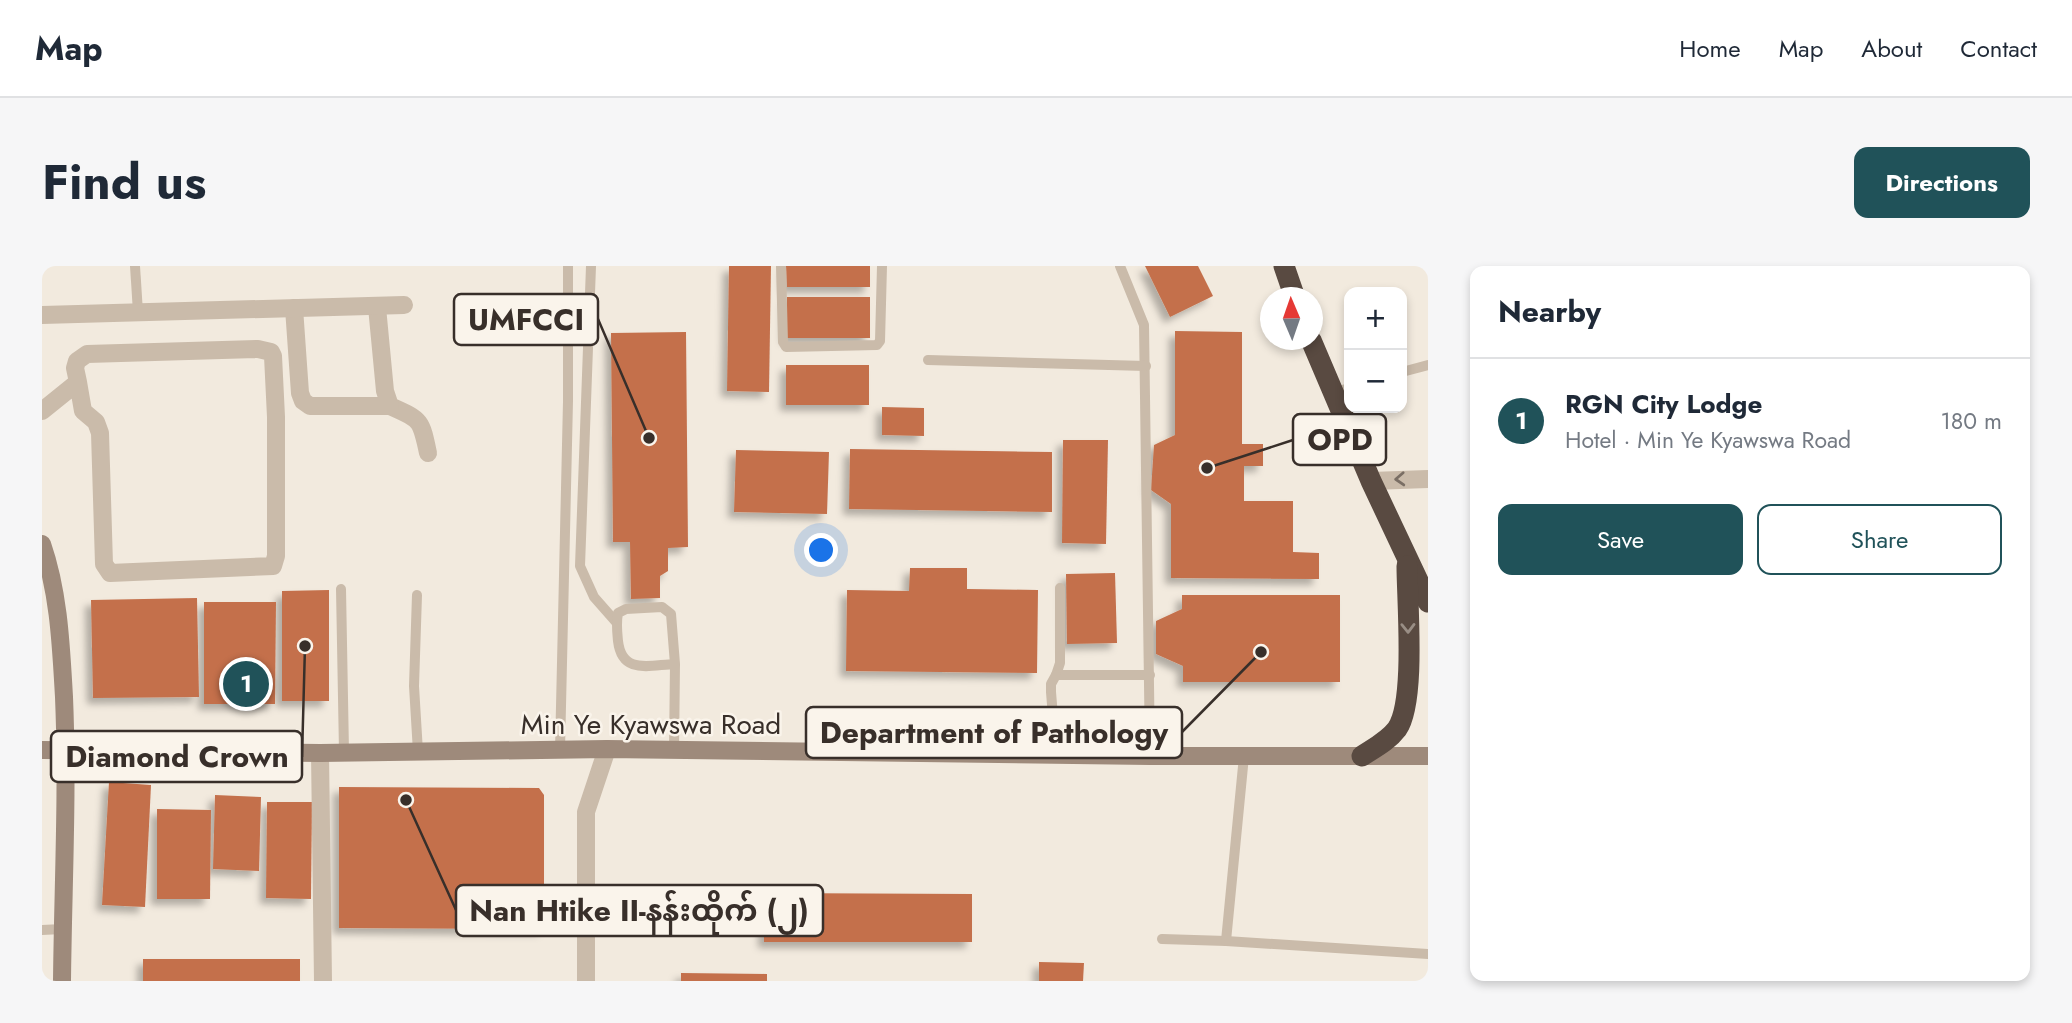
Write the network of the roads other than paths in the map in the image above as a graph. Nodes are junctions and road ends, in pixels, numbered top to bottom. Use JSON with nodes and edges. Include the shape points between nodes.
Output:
{"nodes":[{"id":1,"x":135,"y":266,"type":"edge"},
{"id":2,"x":568,"y":266,"type":"edge"},
{"id":3,"x":591,"y":266,"type":"edge"},
{"id":4,"x":781,"y":266,"type":"edge"},
{"id":5,"x":881,"y":266,"type":"edge"},
{"id":6,"x":1121,"y":266,"type":"edge"},
{"id":7,"x":1284,"y":266,"type":"edge"},
{"id":8,"x":1291,"y":287,"type":"edge"},
{"id":9,"x":404,"y":305,"type":"dead end"},
{"id":10,"x":377,"y":307,"type":"junction"},
{"id":11,"x":294,"y":308,"type":"junction"},
{"id":12,"x":138,"y":312,"type":"junction"},
{"id":13,"x":42,"y":315,"type":"edge"},
{"id":14,"x":1317,"y":350,"type":"edge"},
{"id":15,"x":928,"y":360,"type":"dead end"},
{"id":16,"x":1428,"y":365,"type":"edge"},
{"id":17,"x":1146,"y":366,"type":"junction"},
{"id":18,"x":1407,"y":371,"type":"edge"},
{"id":19,"x":78,"y":382,"type":"junction"},
{"id":20,"x":1341,"y":391,"type":"edge"},
{"id":21,"x":390,"y":406,"type":"junction"},
{"id":22,"x":42,"y":411,"type":"edge"},
{"id":23,"x":428,"y":453,"type":"dead end"},
{"id":24,"x":1428,"y":479,"type":"edge"},
{"id":25,"x":1371,"y":481,"type":"junction"},
{"id":26,"x":42,"y":544,"type":"edge"},
{"id":27,"x":1406,"y":560,"type":"junction"},
{"id":28,"x":1060,"y":588,"type":"dead end"},
{"id":29,"x":341,"y":589,"type":"dead end"},
{"id":30,"x":417,"y":594,"type":"dead end"},
{"id":31,"x":1428,"y":602,"type":"edge"},
{"id":32,"x":616,"y":622,"type":"junction"},
{"id":33,"x":675,"y":664,"type":"junction"},
{"id":34,"x":1056,"y":675,"type":"junction"},
{"id":35,"x":1150,"y":675,"type":"junction"},
{"id":36,"x":66,"y":749,"type":"junction"},
{"id":37,"x":607,"y":749,"type":"junction"},
{"id":38,"x":42,"y":750,"type":"edge"},
{"id":39,"x":560,"y":750,"type":"junction"},
{"id":40,"x":674,"y":750,"type":"junction"},
{"id":41,"x":344,"y":752,"type":"junction"},
{"id":42,"x":418,"y":752,"type":"junction"},
{"id":43,"x":320,"y":753,"type":"junction"},
{"id":44,"x":1056,"y":754,"type":"junction"},
{"id":45,"x":1150,"y":756,"type":"junction"},
{"id":46,"x":1244,"y":756,"type":"junction"},
{"id":47,"x":1362,"y":756,"type":"junction"},
{"id":48,"x":1428,"y":756,"type":"edge"},
{"id":49,"x":62,"y":929,"type":"junction"},
{"id":50,"x":42,"y":930,"type":"edge"},
{"id":51,"x":1162,"y":939,"type":"dead end"},
{"id":52,"x":1226,"y":941,"type":"junction"},
{"id":53,"x":1428,"y":954,"type":"edge"},
{"id":54,"x":62,"y":981,"type":"edge"},
{"id":55,"x":323,"y":981,"type":"edge"},
{"id":56,"x":586,"y":981,"type":"edge"}],
"edges":[{"from":1,"to":12,"type":"lane"},
{"from":2,"to":39,"type":"lane"},
{"from":3,"to":32,"type":"lane","via":[[580,566],[594,597]]},
{"from":4,"to":5,"type":"lane","via":[[784,346],[874,347],[879,344]]},
{"from":6,"to":17,"type":"lane","via":[[1144,325]]},
{"from":7,"to":8,"type":"highway"},
{"from":9,"to":10,"type":"street"},
{"from":10,"to":11,"type":"street"},
{"from":10,"to":21,"type":"street"},
{"from":11,"to":12,"type":"street"},
{"from":11,"to":21,"type":"street","via":[[303,401],[310,406]]},
{"from":12,"to":13,"type":"street"},
{"from":14,"to":20,"type":"highway"},
{"from":15,"to":17,"type":"lane"},
{"from":16,"to":18,"type":"lane"},
{"from":17,"to":35,"type":"lane"},
{"from":19,"to":19,"type":"street","via":[[77,361],[87,354],[271,352],[276,417],[273,566],[110,573],[104,565],[100,433],[96,422],[83,411]]},
{"from":19,"to":22,"type":"street"},
{"from":20,"to":25,"type":"highway"},
{"from":21,"to":23,"type":"street","via":[[416,418]]},
{"from":24,"to":25,"type":"street","one_way":true},
{"from":25,"to":27,"type":"highway"},
{"from":26,"to":36,"type":"main road","via":[[58,615]]},
{"from":27,"to":31,"type":"highway"},
{"from":27,"to":47,"type":"highway","one_way":true,"via":[[1408,681],[1402,720],[1383,743]]},
{"from":28,"to":34,"type":"lane"},
{"from":29,"to":41,"type":"lane"},
{"from":30,"to":42,"type":"lane","via":[[414,687]]},
{"from":32,"to":33,"type":"lane","via":[[619,655],[627,662],[634,666]]},
{"from":32,"to":33,"type":"lane","via":[[618,613],[626,609],[662,607],[671,614]]},
{"from":33,"to":40,"type":"lane"},
{"from":34,"to":35,"type":"lane"},
{"from":34,"to":44,"type":"lane","via":[[1051,692]]},
{"from":35,"to":45,"type":"lane"},
{"from":36,"to":38,"type":"main road","name":"Min Ye Kyawswa Road"},
{"from":36,"to":43,"type":"main road","name":"Min Ye Kyawswa Road"},
{"from":36,"to":49,"type":"main road"},
{"from":37,"to":39,"type":"main road","name":"Min Ye Kyawswa Road"},
{"from":37,"to":40,"type":"main road","name":"Min Ye Kyawswa Road"},
{"from":37,"to":56,"type":"street","via":[[586,812]]},
{"from":39,"to":42,"type":"main road","name":"Min Ye Kyawswa Road"},
{"from":40,"to":44,"type":"main road","name":"Min Ye Kyawswa Road"},
{"from":41,"to":42,"type":"main road","name":"Min Ye Kyawswa Road"},
{"from":41,"to":43,"type":"main road","name":"Min Ye Kyawswa Road"},
{"from":43,"to":55,"type":"street"},
{"from":44,"to":45,"type":"main road","name":"Min Ye Kyawswa Road"},
{"from":45,"to":46,"type":"main road","name":"Min Ye Kyawswa Road"},
{"from":46,"to":47,"type":"main road","name":"Min Ye Kyawswa Road"},
{"from":46,"to":52,"type":"lane"},
{"from":47,"to":48,"type":"main road","name":"Min Ye Kyawswa Road"},
{"from":49,"to":50,"type":"lane"},
{"from":49,"to":54,"type":"main road"},
{"from":51,"to":52,"type":"lane"},
{"from":52,"to":53,"type":"lane"}]}
